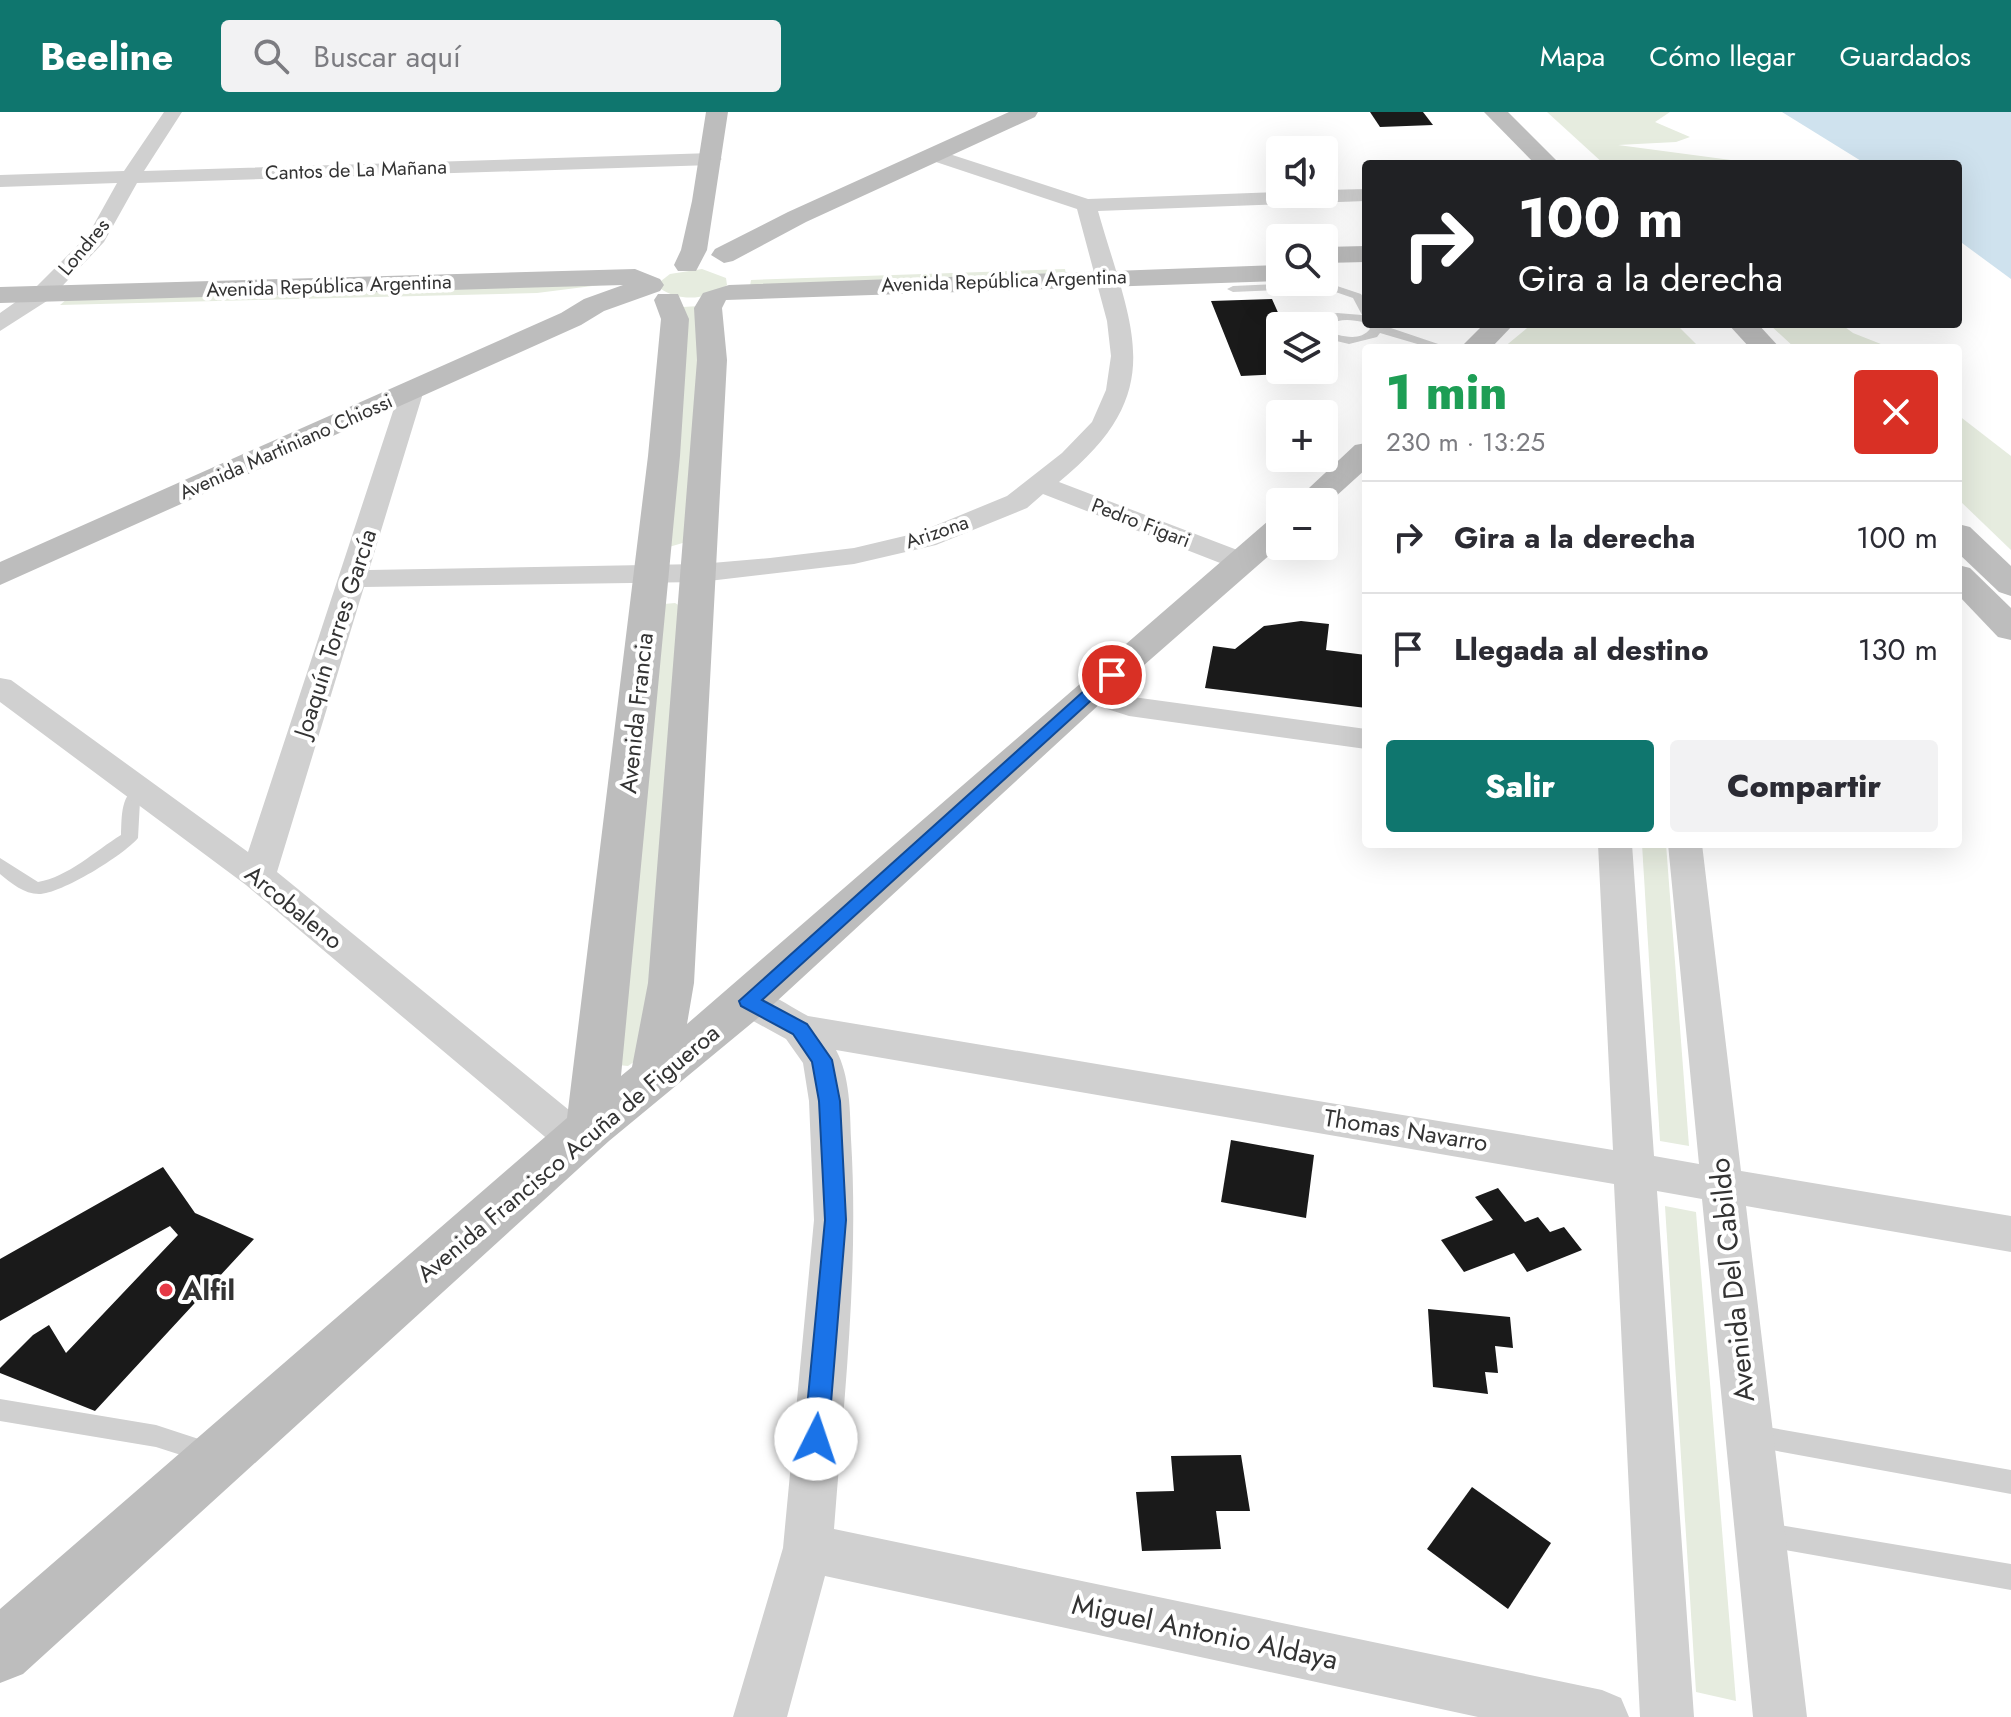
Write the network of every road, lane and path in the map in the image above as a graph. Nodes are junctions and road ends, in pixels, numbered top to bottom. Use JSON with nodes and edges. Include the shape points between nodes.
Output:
{"nodes":[{"id":1,"x":173,"y":112,"type":"edge"},
{"id":2,"x":717,"y":112,"type":"edge"},
{"id":3,"x":1027,"y":112,"type":"edge"},
{"id":4,"x":1495,"y":112,"type":"edge"},
{"id":5,"x":1527,"y":112,"type":"edge"},
{"id":6,"x":934,"y":155,"type":"junction"},
{"id":7,"x":712,"y":159,"type":"junction"},
{"id":8,"x":1558,"y":159,"type":"edge"},
{"id":9,"x":130,"y":177,"type":"junction"},
{"id":10,"x":0,"y":181,"type":"edge"},
{"id":11,"x":1362,"y":195,"type":"edge"},
{"id":12,"x":1086,"y":205,"type":"junction"},
{"id":13,"x":1362,"y":254,"type":"edge"},
{"id":14,"x":1338,"y":255,"type":"edge"},
{"id":15,"x":1266,"y":258,"type":"edge"},
{"id":16,"x":720,"y":265,"type":"junction"},
{"id":17,"x":1101,"y":270,"type":"junction"},
{"id":18,"x":1362,"y":270,"type":"edge"},
{"id":19,"x":1338,"y":271,"type":"edge"},
{"id":20,"x":1266,"y":273,"type":"edge"},
{"id":21,"x":656,"y":288,"type":"junction"},
{"id":22,"x":1233,"y":289,"type":"dead end"},
{"id":23,"x":42,"y":294,"type":"junction"},
{"id":24,"x":1362,"y":305,"type":"edge"},
{"id":25,"x":5,"y":311,"type":"edge"},
{"id":26,"x":1338,"y":315,"type":"edge"},
{"id":27,"x":1362,"y":321,"type":"edge"},
{"id":28,"x":1372,"y":328,"type":"edge"},
{"id":29,"x":1383,"y":328,"type":"edge"},
{"id":30,"x":1496,"y":328,"type":"edge"},
{"id":31,"x":1730,"y":335,"type":"edge"},
{"id":32,"x":1338,"y":338,"type":"edge"},
{"id":33,"x":1364,"y":339,"type":"junction"},
{"id":34,"x":1398,"y":344,"type":"edge"},
{"id":35,"x":1432,"y":344,"type":"edge"},
{"id":36,"x":1478,"y":344,"type":"edge"},
{"id":37,"x":1755,"y":344,"type":"edge"},
{"id":38,"x":412,"y":390,"type":"junction"},
{"id":39,"x":1362,"y":456,"type":"edge"},
{"id":40,"x":1040,"y":484,"type":"junction"},
{"id":41,"x":1326,"y":488,"type":"edge"},
{"id":42,"x":1962,"y":538,"type":"edge"},
{"id":43,"x":1266,"y":541,"type":"edge"},
{"id":44,"x":1243,"y":562,"type":"junction"},
{"id":45,"x":700,"y":573,"type":"junction"},
{"id":46,"x":651,"y":574,"type":"junction"},
{"id":47,"x":0,"y":575,"type":"edge"},
{"id":48,"x":352,"y":579,"type":"junction"},
{"id":49,"x":1962,"y":579,"type":"edge"},
{"id":50,"x":2011,"y":585,"type":"edge"},
{"id":51,"x":2011,"y":629,"type":"edge"},
{"id":52,"x":0,"y":687,"type":"edge"},
{"id":53,"x":1090,"y":693,"type":"junction"},
{"id":54,"x":1362,"y":738,"type":"edge"},
{"id":55,"x":141,"y":790,"type":"junction"},
{"id":56,"x":1615,"y":848,"type":"edge"},
{"id":57,"x":1685,"y":848,"type":"edge"},
{"id":58,"x":0,"y":864,"type":"edge"},
{"id":59,"x":258,"y":876,"type":"junction"},
{"id":60,"x":748,"y":1001,"type":"junction"},
{"id":61,"x":800,"y":1029,"type":"junction"},
{"id":62,"x":655,"y":1074,"type":"junction"},
{"id":63,"x":584,"y":1133,"type":"junction"},
{"id":64,"x":1634,"y":1168,"type":"junction"},
{"id":65,"x":1722,"y":1184,"type":"junction"},
{"id":66,"x":2011,"y":1234,"type":"edge"},
{"id":67,"x":0,"y":1410,"type":"edge"},
{"id":68,"x":1749,"y":1435,"type":"junction"},
{"id":69,"x":220,"y":1456,"type":"junction"},
{"id":70,"x":2011,"y":1482,"type":"edge"},
{"id":71,"x":1759,"y":1534,"type":"junction"},
{"id":72,"x":808,"y":1548,"type":"junction"},
{"id":73,"x":2011,"y":1577,"type":"edge"},
{"id":74,"x":0,"y":1651,"type":"edge"},
{"id":75,"x":760,"y":1717,"type":"edge"},
{"id":76,"x":1602,"y":1717,"type":"edge"},
{"id":77,"x":1667,"y":1717,"type":"edge"},
{"id":78,"x":1780,"y":1717,"type":"edge"}],
"edges":[{"from":1,"to":9,"type":"street","name":"Londres"},
{"from":2,"to":7,"type":"street"},
{"from":3,"to":6,"type":"street"},
{"from":4,"to":8,"type":"street"},
{"from":5,"to":8,"type":"street"},
{"from":6,"to":12,"type":"street"},
{"from":6,"to":16,"type":"street","via":[[797,217]]},
{"from":7,"to":9,"type":"street","name":"Cantos de La Mañana"},
{"from":7,"to":16,"type":"street","via":[[704,201]]},
{"from":9,"to":10,"type":"street","name":"Cantos de La Mañana"},
{"from":9,"to":23,"type":"street","name":"Londres","via":[[97,238]]},
{"from":11,"to":12,"type":"street"},
{"from":12,"to":17,"type":"street","name":"Arizona"},
{"from":13,"to":14,"type":"street"},
{"from":15,"to":17,"type":"street","name":"Avenida República Argentina"},
{"from":16,"to":17,"type":"street","name":"Avenida República Argentina"},
{"from":16,"to":21,"type":"street"},
{"from":16,"to":21,"type":"street","via":[[687,265]]},
{"from":16,"to":45,"type":"street","via":[[708,308],[712,360]]},
{"from":17,"to":20,"type":"street","name":"Avenida República Argentina"},
{"from":17,"to":40,"type":"street","name":"Arizona","via":[[1123,356],[1118,390],[1103,425]]},
{"from":18,"to":19,"type":"street"},
{"from":21,"to":23,"type":"street","name":"Avenida República Argentina"},
{"from":21,"to":25,"type":"street","name":"Avenida República Argentina","via":[[539,297]]},
{"from":21,"to":38,"type":"street","name":"Avenida Martiniano Chiossi","via":[[571,319]]},
{"from":21,"to":46,"type":"street","name":"Avenida Francia","via":[[675,319]]},
{"from":22,"to":24,"type":"lane","via":[[1325,285],[1357,296]]},
{"from":23,"to":25,"type":"street","name":"Avenida República Argentina"},
{"from":26,"to":27,"type":"lane"},
{"from":28,"to":33,"type":"lane","via":[[1373,335]]},
{"from":29,"to":35,"type":"lane"},
{"from":30,"to":36,"type":"street"},
{"from":31,"to":37,"type":"street"},
{"from":32,"to":33,"type":"lane"},
{"from":33,"to":34,"type":"lane"},
{"from":38,"to":47,"type":"street","name":"Avenida Martiniano Chiossi"},
{"from":38,"to":48,"type":"street","name":"Joaquín Torres García"},
{"from":39,"to":41,"type":"street"},
{"from":40,"to":44,"type":"street","name":"Pedro Figari"},
{"from":40,"to":45,"type":"street","name":"Arizona","via":[[1017,502],[926,539],[854,556]]},
{"from":42,"to":50,"type":"street"},
{"from":43,"to":44,"type":"street","name":"Avenida Francisco Acuña de Figueroa"},
{"from":44,"to":53,"type":"street","name":"Avenida Francisco Acuña de Figueroa"},
{"from":45,"to":46,"type":"street","name":"Arizona"},
{"from":45,"to":62,"type":"street","via":[[671,983]]},
{"from":46,"to":48,"type":"street","name":"Arizona"},
{"from":46,"to":63,"type":"street","name":"Avenida Francia"},
{"from":48,"to":59,"type":"street","name":"Joaquín Torres García"},
{"from":49,"to":51,"type":"street"},
{"from":52,"to":55,"type":"street","name":"Arcobaleno"},
{"from":53,"to":54,"type":"street","via":[[1129,706]]},
{"from":53,"to":60,"type":"street","name":"Avenida Francisco Acuña de Figueroa"},
{"from":55,"to":58,"type":"lane","via":[[132,800],[129,838],[56,883],[38,888]]},
{"from":55,"to":59,"type":"street","name":"Arcobaleno"},
{"from":56,"to":64,"type":"street"},
{"from":57,"to":65,"type":"street","name":"Avenida Del Cabildo"},
{"from":59,"to":63,"type":"street","name":"Arcobaleno"},
{"from":60,"to":61,"type":"street"},
{"from":60,"to":62,"type":"street","name":"Avenida Francisco Acuña de Figueroa"},
{"from":61,"to":64,"type":"street","name":"Thomas Navarro"},
{"from":61,"to":72,"type":"street","via":[[822,1060],[835,1220]]},
{"from":62,"to":63,"type":"street","name":"Avenida Francisco Acuña de Figueroa"},
{"from":63,"to":69,"type":"street","name":"Avenida Francisco Acuña de Figueroa"},
{"from":64,"to":65,"type":"street","name":"Thomas Navarro"},
{"from":64,"to":77,"type":"street"},
{"from":65,"to":66,"type":"street","name":"Thomas Navarro"},
{"from":65,"to":68,"type":"street","name":"Avenida Del Cabildo"},
{"from":67,"to":69,"type":"lane","via":[[156,1436]]},
{"from":68,"to":70,"type":"lane"},
{"from":68,"to":71,"type":"street","name":"Avenida Del Cabildo"},
{"from":69,"to":74,"type":"street","name":"Avenida Francisco Acuña de Figueroa"},
{"from":71,"to":73,"type":"lane"},
{"from":71,"to":78,"type":"street","name":"Avenida Del Cabildo"},
{"from":72,"to":75,"type":"street"},
{"from":72,"to":76,"type":"street","name":"Miguel Antonio Aldaya"}]}
